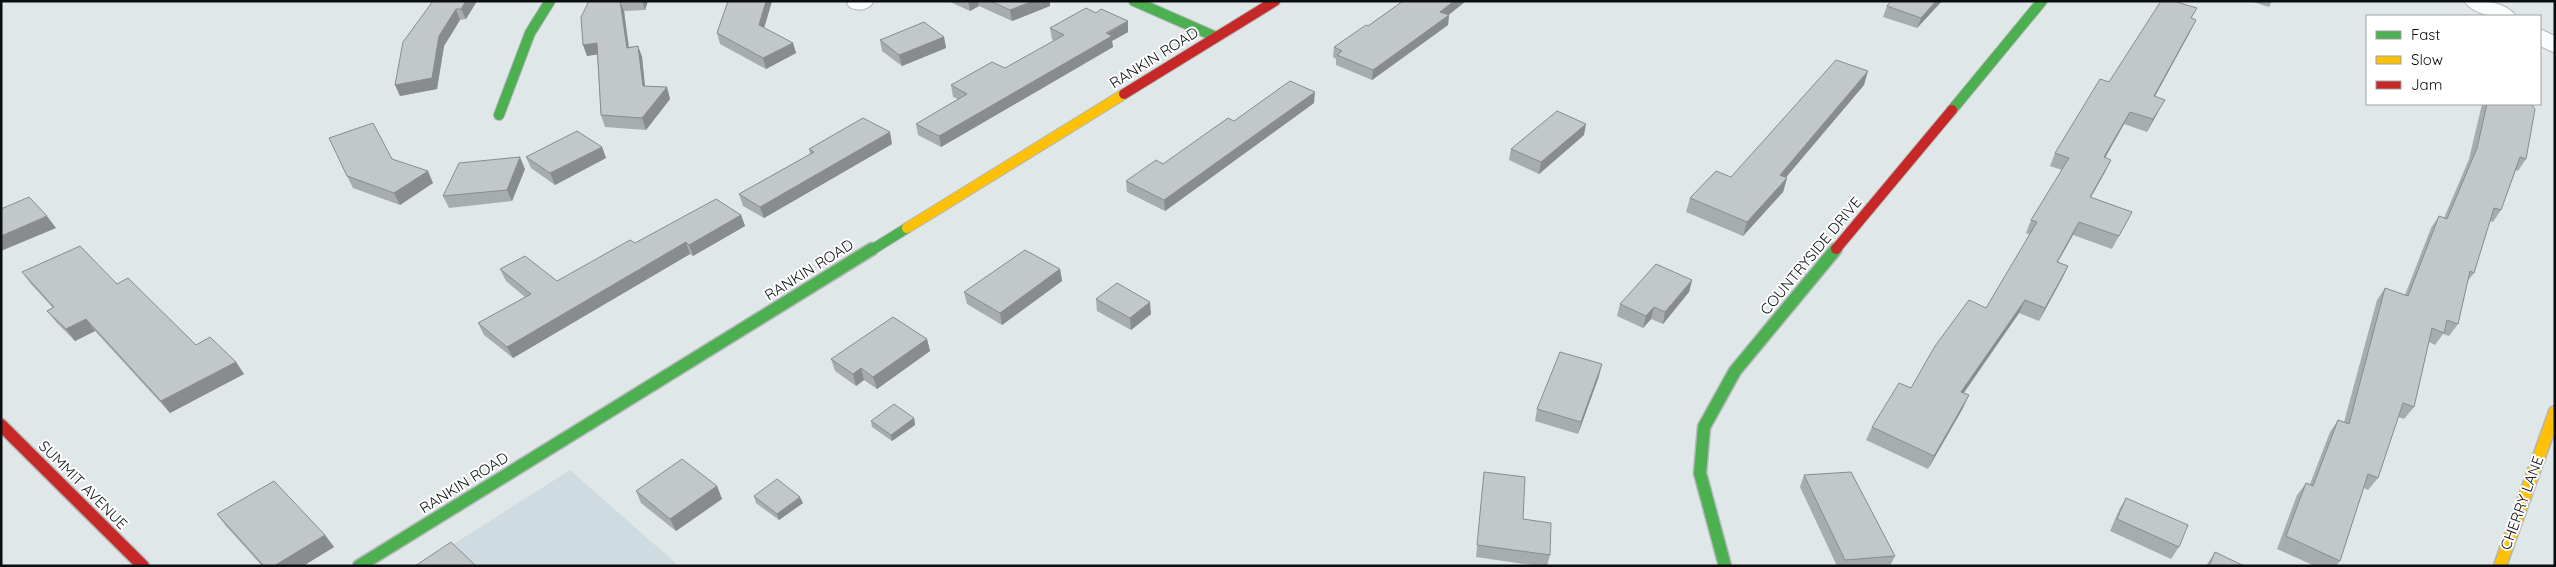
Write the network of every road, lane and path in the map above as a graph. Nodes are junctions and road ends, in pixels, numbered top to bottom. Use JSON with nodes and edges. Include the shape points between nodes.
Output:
{"nodes":[{"id":1,"x":550,"y":1,"type":"edge"},
{"id":2,"x":1134,"y":1,"type":"edge"},
{"id":3,"x":1275,"y":1,"type":"edge"},
{"id":4,"x":2042,"y":1,"type":"edge"},
{"id":5,"x":2474,"y":1,"type":"edge"},
{"id":6,"x":2502,"y":15,"type":"edge"},
{"id":7,"x":1216,"y":37,"type":"junction"},
{"id":8,"x":2541,"y":37,"type":"edge"},
{"id":9,"x":2555,"y":46,"type":"edge"},
{"id":10,"x":499,"y":115,"type":"dead end"},
{"id":11,"x":2555,"y":412,"type":"edge"},
{"id":12,"x":1,"y":425,"type":"edge"},
{"id":13,"x":143,"y":566,"type":"edge"},
{"id":14,"x":359,"y":566,"type":"edge"},
{"id":15,"x":1725,"y":566,"type":"edge"},
{"id":16,"x":2500,"y":566,"type":"edge"}],
"edges":[{"from":1,"to":10,"type":"street","via":[[530,33]]},
{"from":2,"to":7,"type":"street"},
{"from":3,"to":7,"type":"street","name":"RANKIN ROAD"},
{"from":4,"to":15,"type":"street","name":"COUNTRYSIDE DRIVE","via":[[1730,379],[1704,427],[1700,473]]},
{"from":5,"to":6,"type":"street"},
{"from":7,"to":14,"type":"street","name":"RANKIN ROAD"},
{"from":8,"to":9,"type":"street"},
{"from":11,"to":16,"type":"street","name":"CHERRY LANE"},
{"from":12,"to":13,"type":"street","name":"SUMMIT AVENUE"}]}
